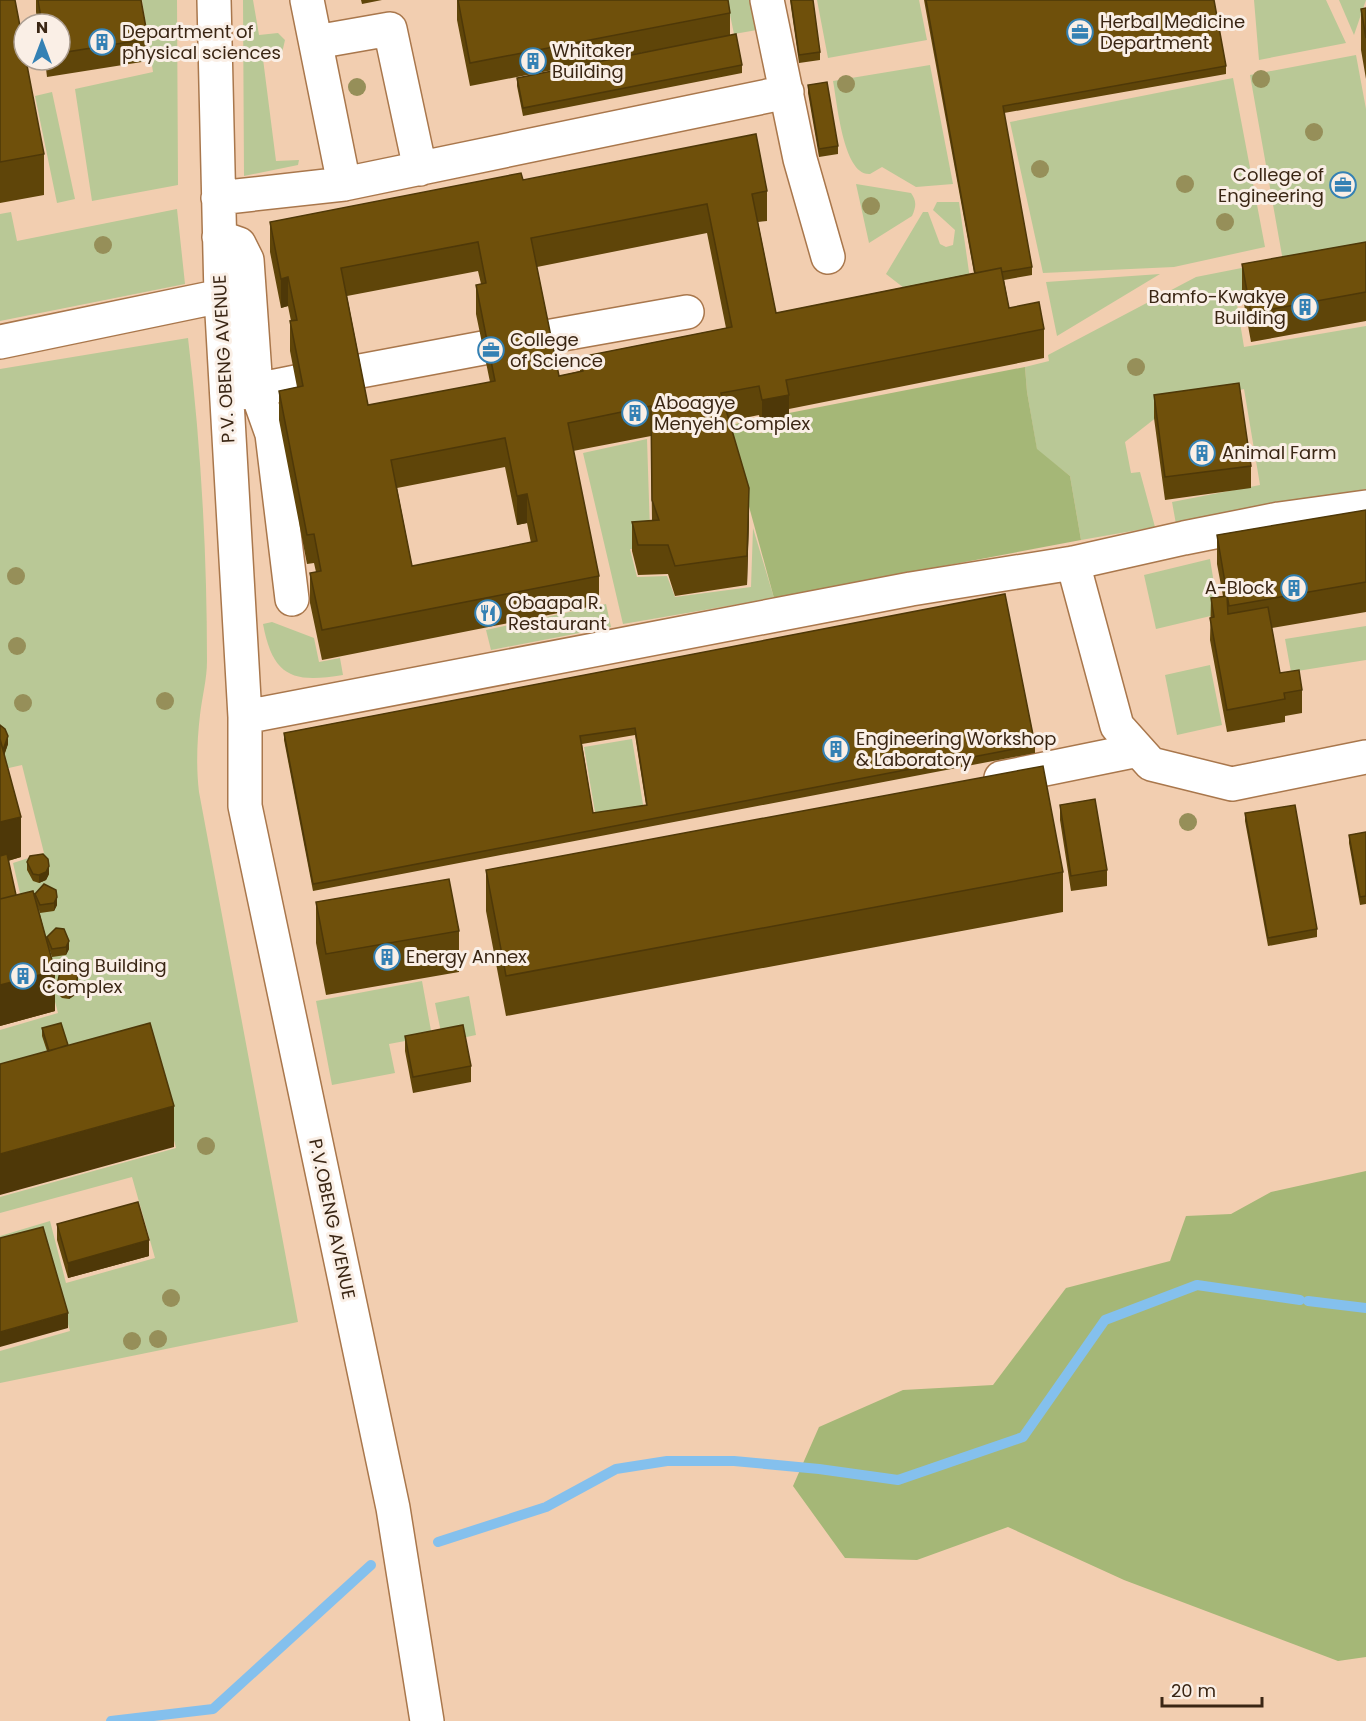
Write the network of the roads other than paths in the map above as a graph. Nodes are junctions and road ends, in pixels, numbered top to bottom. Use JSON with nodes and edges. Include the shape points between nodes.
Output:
{"nodes":[{"id":1,"x":214,"y":0,"type":"edge"},
{"id":2,"x":307,"y":0,"type":"edge"},
{"id":3,"x":767,"y":0,"type":"edge"},
{"id":4,"x":316,"y":42,"type":"junction"},
{"id":5,"x":787,"y":92,"type":"junction"},
{"id":6,"x":420,"y":169,"type":"junction"},
{"id":7,"x":344,"y":184,"type":"junction"},
{"id":8,"x":218,"y":198,"type":"junction"},
{"id":9,"x":219,"y":237,"type":"junction"},
{"id":10,"x":828,"y":257,"type":"dead end"},
{"id":11,"x":220,"y":296,"type":"junction"},
{"id":12,"x":687,"y":312,"type":"dead end"},
{"id":13,"x":546,"y":337,"type":"edge"},
{"id":14,"x":0,"y":342,"type":"edge"},
{"id":15,"x":483,"y":348,"type":"edge"},
{"id":16,"x":355,"y":372,"type":"edge"},
{"id":17,"x":296,"y":382,"type":"edge"},
{"id":18,"x":256,"y":389,"type":"junction"},
{"id":19,"x":225,"y":396,"type":"junction"},
{"id":20,"x":1366,"y":507,"type":"edge"},
{"id":21,"x":1073,"y":564,"type":"junction"},
{"id":22,"x":292,"y":599,"type":"dead end"},
{"id":23,"x":245,"y":717,"type":"junction"},
{"id":24,"x":1138,"y":750,"type":"junction"},
{"id":25,"x":1366,"y":757,"type":"edge"},
{"id":26,"x":974,"y":784,"type":"edge"},
{"id":27,"x":427,"y":1721,"type":"edge"}],
"edges":[{"from":1,"to":8,"type":"street","name":"P.V. OBENG AVENUE"},
{"from":2,"to":4,"type":"street"},
{"from":3,"to":5,"type":"street"},
{"from":4,"to":6,"type":"street","via":[[390,29]]},
{"from":4,"to":7,"type":"street"},
{"from":5,"to":6,"type":"street"},
{"from":5,"to":10,"type":"street","via":[[800,159]]},
{"from":6,"to":7,"type":"street"},
{"from":7,"to":8,"type":"street"},
{"from":8,"to":9,"type":"street","name":"P.V. OBENG AVENUE"},
{"from":9,"to":11,"type":"street","name":"P.V. OBENG AVENUE"},
{"from":9,"to":18,"type":"street","via":[[239,244],[247,260]]},
{"from":11,"to":14,"type":"street"},
{"from":11,"to":19,"type":"street","name":"P.V. OBENG AVENUE"},
{"from":12,"to":13,"type":"street"},
{"from":15,"to":16,"type":"street"},
{"from":17,"to":18,"type":"street"},
{"from":18,"to":19,"type":"street"},
{"from":18,"to":22,"type":"street","via":[[272,434]]},
{"from":19,"to":23,"type":"street","name":"P.V. OBENG AVENUE"},
{"from":20,"to":21,"type":"street","via":[[1184,537]]},
{"from":21,"to":23,"type":"street","via":[[911,590]]},
{"from":21,"to":24,"type":"street","via":[[1117,726]]},
{"from":23,"to":27,"type":"street","name":"P.V.OBENG AVENUE","via":[[245,806],[393,1508]]},
{"from":24,"to":25,"type":"street","via":[[1151,764],[1232,784]]},
{"from":24,"to":26,"type":"street"}]}
